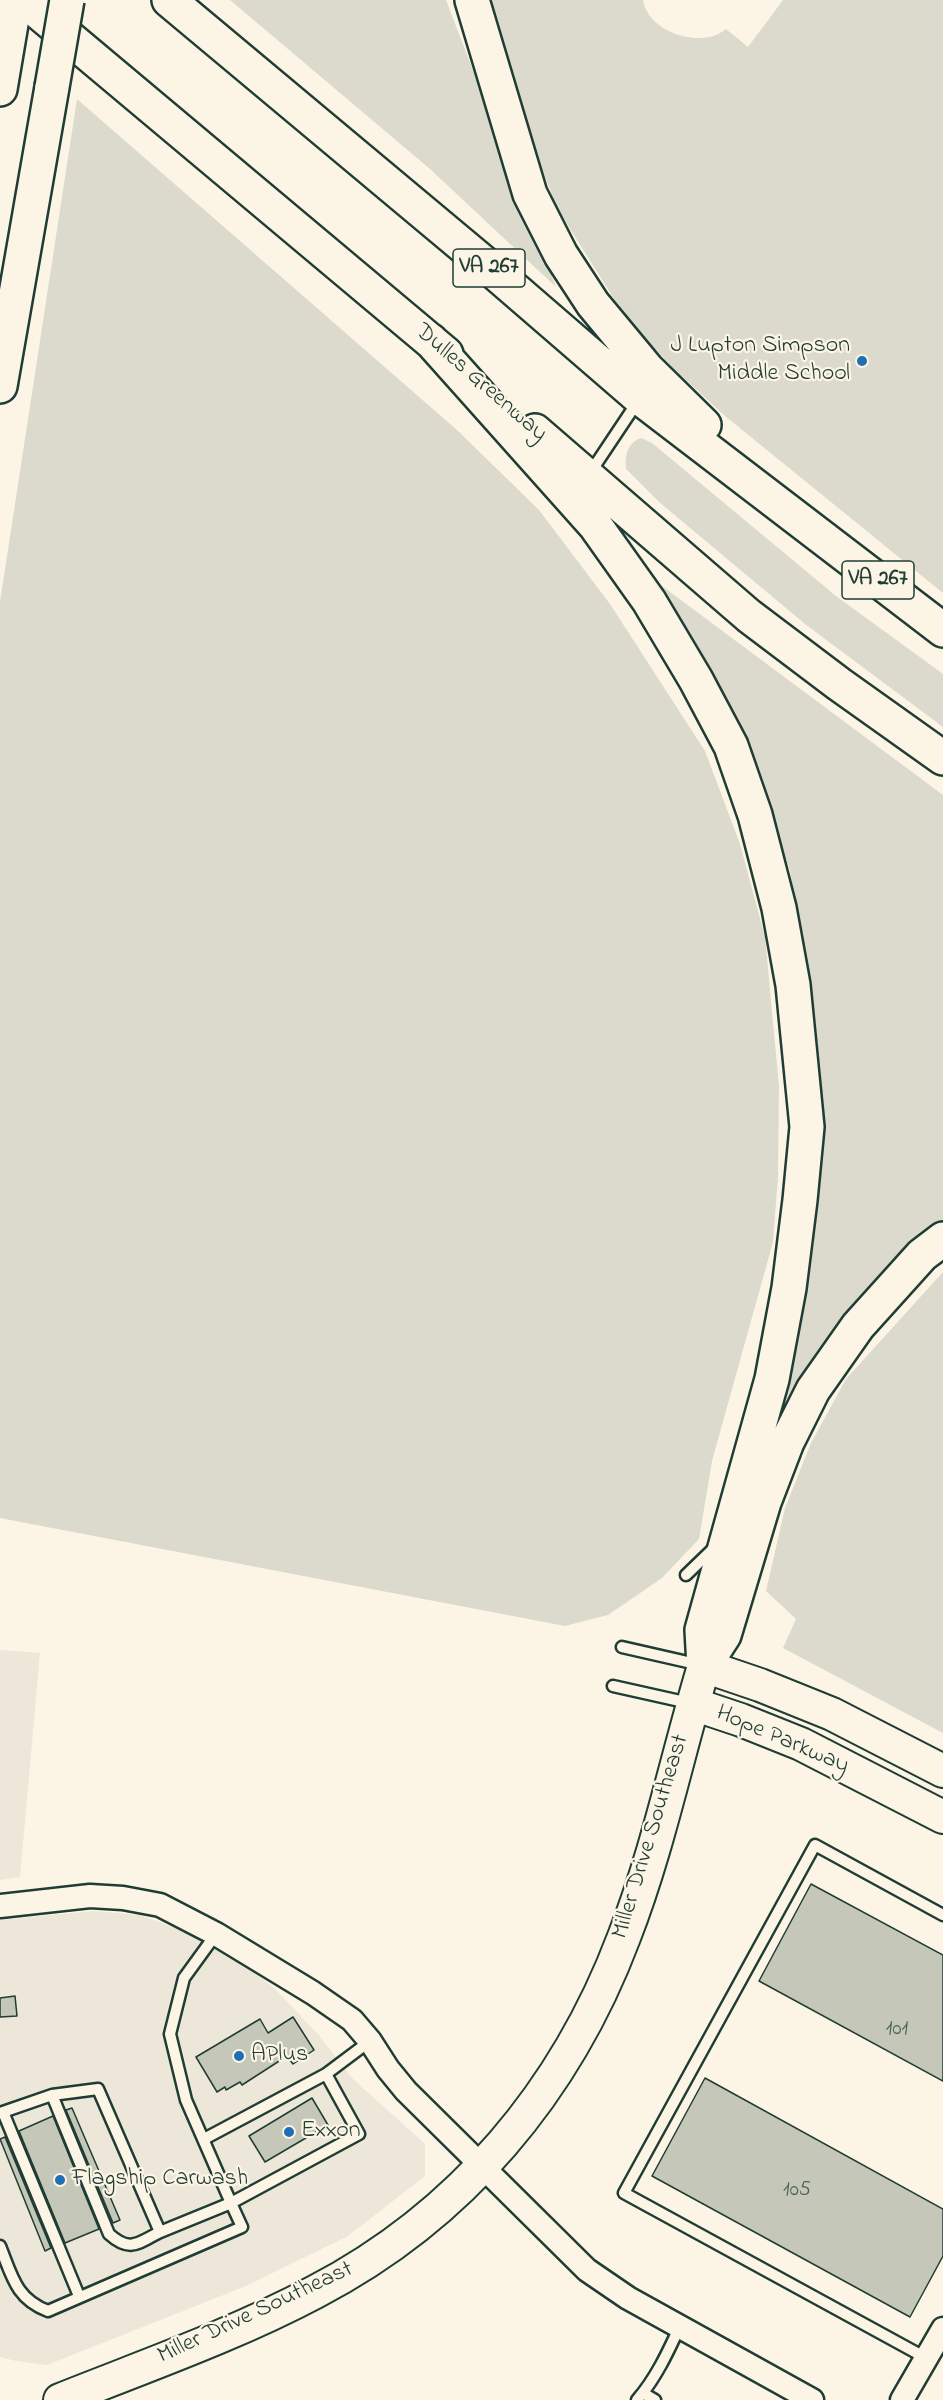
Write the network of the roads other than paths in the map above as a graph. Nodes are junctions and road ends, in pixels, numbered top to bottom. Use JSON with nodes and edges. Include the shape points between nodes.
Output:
{"nodes":[{"id":1,"x":15,"y":0,"type":"edge"},
{"id":2,"x":24,"y":0,"type":"edge"},
{"id":3,"x":67,"y":0,"type":"edge"},
{"id":4,"x":169,"y":0,"type":"edge"},
{"id":5,"x":472,"y":0,"type":"edge"},
{"id":6,"x":0,"y":89,"type":"edge"},
{"id":7,"x":430,"y":340,"type":"junction"},
{"id":8,"x":0,"y":386,"type":"edge"},
{"id":9,"x":640,"y":398,"type":"junction"},
{"id":10,"x":588,"y":477,"type":"junction"},
{"id":11,"x":812,"y":531,"type":"junction"},
{"id":12,"x":943,"y":630,"type":"edge"},
{"id":13,"x":943,"y":758,"type":"edge"},
{"id":14,"x":943,"y":1239,"type":"edge"},
{"id":15,"x":732,"y":1520,"type":"junction"},
{"id":16,"x":686,"y":1575,"type":"dead end"},
{"id":17,"x":622,"y":1647,"type":"dead end"},
{"id":18,"x":704,"y":1666,"type":"junction"},
{"id":19,"x":613,"y":1686,"type":"dead end"},
{"id":20,"x":693,"y":1704,"type":"junction"},
{"id":21,"x":943,"y":1771,"type":"edge"},
{"id":22,"x":943,"y":1817,"type":"edge"},
{"id":23,"x":0,"y":1906,"type":"edge"},
{"id":24,"x":943,"y":1915,"type":"edge"},
{"id":25,"x":216,"y":1934,"type":"junction"},
{"id":26,"x":370,"y":2041,"type":"junction"},
{"id":27,"x":326,"y":2074,"type":"junction"},
{"id":28,"x":52,"y":2095,"type":"junction"},
{"id":29,"x":1,"y":2112,"type":"edge"},
{"id":30,"x":204,"y":2139,"type":"junction"},
{"id":31,"x":483,"y":2166,"type":"junction"},
{"id":32,"x":231,"y":2203,"type":"junction"},
{"id":33,"x":160,"y":2232,"type":"junction"},
{"id":34,"x":0,"y":2246,"type":"edge"},
{"id":35,"x":79,"y":2296,"type":"junction"},
{"id":36,"x":680,"y":2326,"type":"junction"},
{"id":37,"x":943,"y":2329,"type":"edge"},
{"id":38,"x":926,"y":2358,"type":"junction"},
{"id":39,"x":640,"y":2397,"type":"edge"},
{"id":40,"x":60,"y":2400,"type":"edge"},
{"id":41,"x":655,"y":2400,"type":"edge"},
{"id":42,"x":812,"y":2400,"type":"edge"},
{"id":43,"x":902,"y":2400,"type":"edge"}],
"edges":[{"from":1,"to":6,"type":"main road"},
{"from":2,"to":7,"type":"main road","name":"Dulles Greenway"},
{"from":3,"to":8,"type":"main road","bridge":true},
{"from":4,"to":9,"type":"main road","number":"VA 267"},
{"from":5,"to":11,"type":"main road","via":[[530,194],[561,255],[594,304],[647,369]]},
{"from":7,"to":10,"type":"main road","name":"Dulles Greenway"},
{"from":7,"to":15,"type":"main road","via":[[595,525],[649,601],[731,746],[755,815],[779,908],[793,985],[807,1127],[789,1288],[772,1379]]},
{"from":9,"to":10,"type":"lane"},
{"from":9,"to":11,"type":"main road","number":"VA 267"},
{"from":10,"to":13,"type":"main road","name":"Dulles Greenway","via":[[749,616]]},
{"from":11,"to":12,"type":"main road","number":"VA 267"},
{"from":14,"to":18,"type":"main road","via":[[922,1255],[858,1326],[813,1390],[764,1502],[724,1635]]},
{"from":15,"to":16,"type":"lane","via":[[718,1543]]},
{"from":15,"to":18,"type":"main road","via":[[702,1630]]},
{"from":17,"to":18,"type":"lane","name":"Hope Parkway"},
{"from":18,"to":20,"type":"main road","name":"Miller Drive Southeast"},
{"from":18,"to":21,"type":"main road","name":"Hope Parkway","via":[[832,1714]]},
{"from":19,"to":20,"type":"lane","name":"Hope Parkway"},
{"from":20,"to":22,"type":"main road","name":"Hope Parkway","via":[[801,1744]]},
{"from":20,"to":31,"type":"main road","name":"Miller Drive Southeast","via":[[644,1882],[606,1978],[577,2037],[547,2085],[524,2120]]},
{"from":23,"to":25,"type":"street","via":[[90,1896],[123,1898],[160,1905]]},
{"from":24,"to":38,"type":"lane","via":[[815,1845],[624,2193]]},
{"from":25,"to":26,"type":"street","via":[[352,2020]]},
{"from":25,"to":30,"type":"lane","via":[[184,1978],[170,2034],[186,2100]]},
{"from":26,"to":27,"type":"lane"},
{"from":26,"to":31,"type":"street","via":[[406,2091]]},
{"from":27,"to":30,"type":"lane"},
{"from":27,"to":32,"type":"lane","via":[[359,2134]]},
{"from":28,"to":29,"type":"lane"},
{"from":28,"to":33,"type":"lane","via":[[98,2089]]},
{"from":28,"to":33,"type":"lane","via":[[109,2234],[119,2243],[131,2246]]},
{"from":29,"to":35,"type":"lane"},
{"from":30,"to":32,"type":"lane"},
{"from":31,"to":36,"type":"street","via":[[587,2270]]},
{"from":31,"to":40,"type":"main road","name":"Miller Drive Southeast","via":[[406,2235],[314,2293]]},
{"from":32,"to":33,"type":"lane"},
{"from":32,"to":35,"type":"lane","via":[[242,2227]]},
{"from":34,"to":35,"type":"lane","via":[[20,2294],[34,2306],[48,2311]]},
{"from":36,"to":39,"type":"lane"},
{"from":36,"to":42,"type":"street"},
{"from":37,"to":38,"type":"street"},
{"from":38,"to":43,"type":"street"},
{"from":39,"to":41,"type":"lane"}]}
